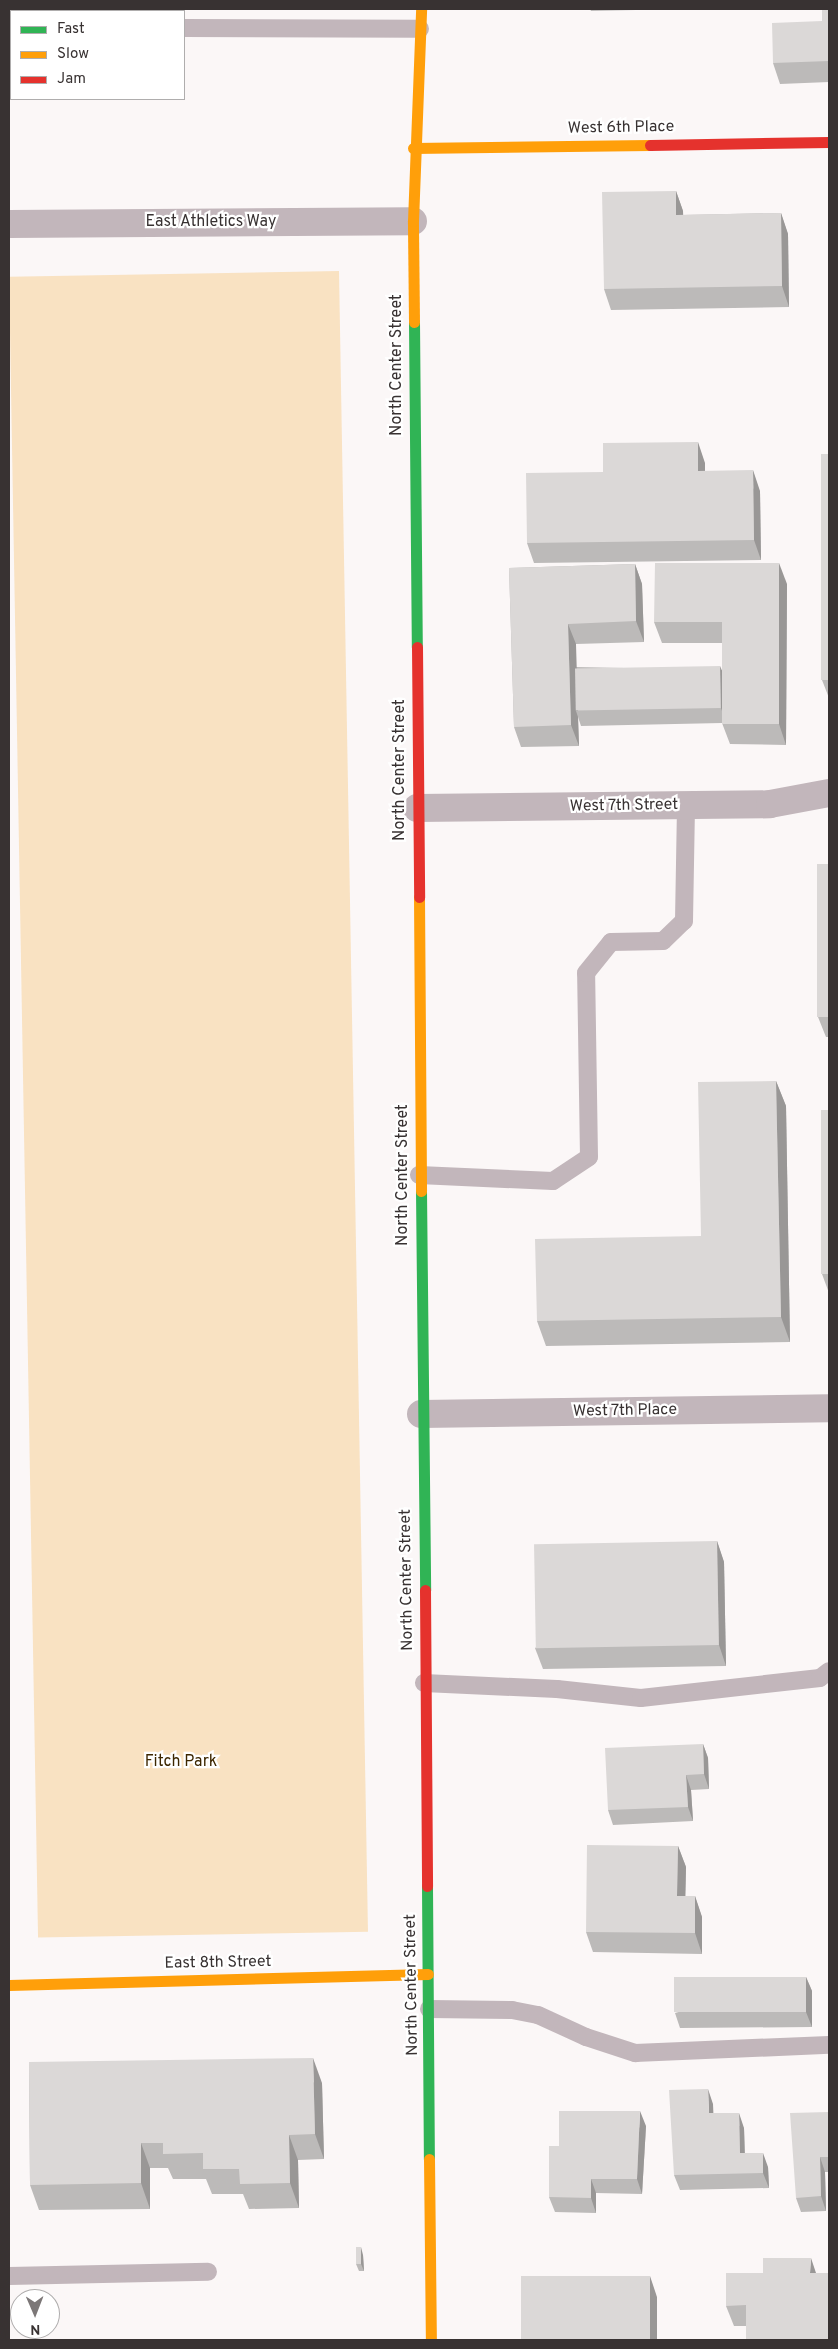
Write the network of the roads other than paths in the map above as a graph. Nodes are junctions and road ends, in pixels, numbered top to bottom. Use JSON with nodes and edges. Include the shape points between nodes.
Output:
{"nodes":[{"id":1,"x":421,"y":9,"type":"edge"},
{"id":2,"x":185,"y":28,"type":"edge"},
{"id":3,"x":420,"y":28,"type":"junction"},
{"id":4,"x":829,"y":142,"type":"edge"},
{"id":5,"x":414,"y":148,"type":"junction"},
{"id":6,"x":412,"y":221,"type":"junction"},
{"id":7,"x":9,"y":224,"type":"edge"},
{"id":8,"x":829,"y":793,"type":"edge"},
{"id":9,"x":686,"y":805,"type":"junction"},
{"id":10,"x":417,"y":808,"type":"junction"},
{"id":11,"x":419,"y":1175,"type":"junction"},
{"id":12,"x":829,"y":1408,"type":"edge"},
{"id":13,"x":421,"y":1414,"type":"junction"},
{"id":14,"x":829,"y":1671,"type":"edge"},
{"id":15,"x":424,"y":1683,"type":"junction"},
{"id":16,"x":428,"y":1974,"type":"junction"},
{"id":17,"x":9,"y":1985,"type":"edge"},
{"id":18,"x":429,"y":2009,"type":"junction"},
{"id":19,"x":829,"y":2045,"type":"edge"},
{"id":20,"x":208,"y":2272,"type":"dead end"},
{"id":21,"x":9,"y":2276,"type":"edge"},
{"id":22,"x":431,"y":2340,"type":"edge"}],
"edges":[{"from":1,"to":3,"type":"street","name":"North Center Street"},
{"from":2,"to":3,"type":"lane"},
{"from":3,"to":5,"type":"street","name":"North Center Street"},
{"from":4,"to":5,"type":"street","name":"West 6th Place"},
{"from":5,"to":6,"type":"street","name":"North Center Street"},
{"from":6,"to":7,"type":"street","name":"East Athletics Way"},
{"from":6,"to":10,"type":"street","name":"North Center Street"},
{"from":8,"to":9,"type":"street","name":"West 7th Street","via":[[770,804]]},
{"from":9,"to":10,"type":"street","name":"West 7th Street"},
{"from":9,"to":11,"type":"lane","via":[[684,921],[663,941],[611,942],[586,973],[589,1157],[553,1181]]},
{"from":10,"to":11,"type":"street","name":"North Center Street"},
{"from":11,"to":13,"type":"street","name":"North Center Street"},
{"from":12,"to":13,"type":"street","name":"West 7th Place"},
{"from":13,"to":15,"type":"street","name":"North Center Street"},
{"from":14,"to":15,"type":"lane","via":[[820,1678],[641,1698],[557,1688]]},
{"from":15,"to":16,"type":"street","name":"North Center Street"},
{"from":16,"to":17,"type":"street","name":"East 8th Street"},
{"from":16,"to":18,"type":"street","name":"North Center Street"},
{"from":18,"to":19,"type":"lane","via":[[512,2010],[538,2015],[586,2037],[635,2053]]},
{"from":18,"to":22,"type":"street","name":"North Center Street"},
{"from":20,"to":21,"type":"lane"}]}
